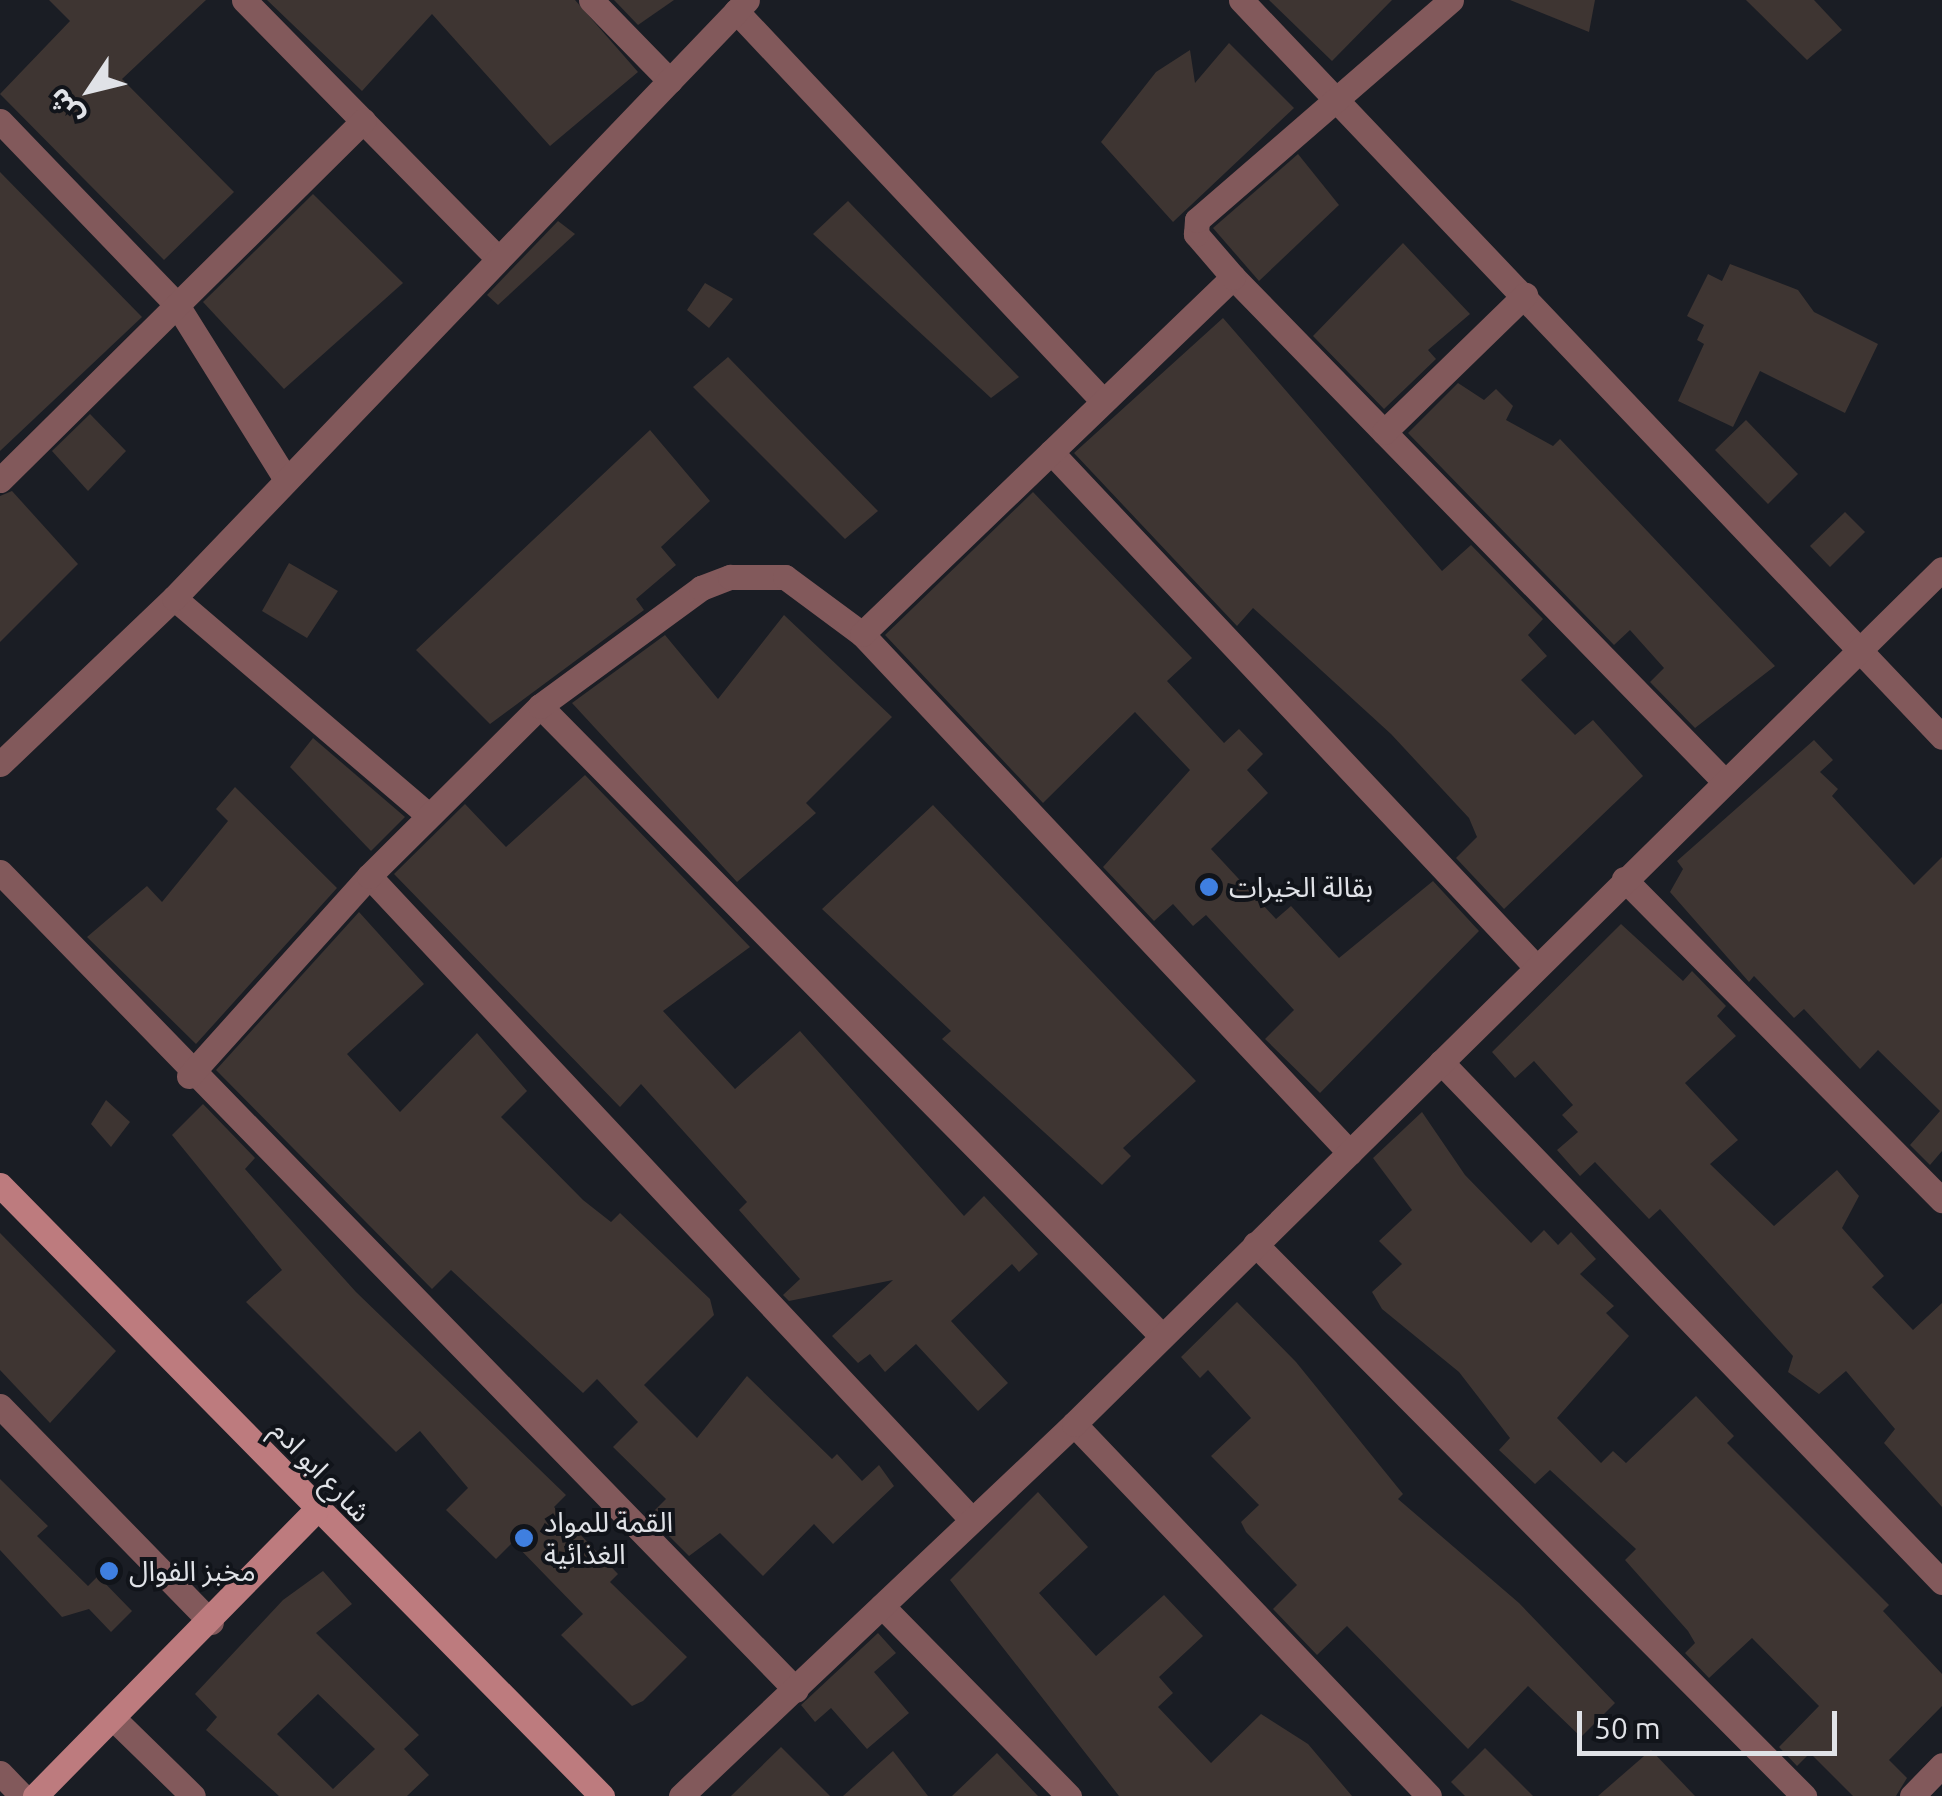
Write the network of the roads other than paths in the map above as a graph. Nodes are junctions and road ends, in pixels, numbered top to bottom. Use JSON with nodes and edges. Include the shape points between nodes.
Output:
{"nodes":[{"id":1,"x":244,"y":0,"type":"edge"},
{"id":2,"x":591,"y":0,"type":"edge"},
{"id":3,"x":1241,"y":0,"type":"edge"},
{"id":4,"x":1451,"y":0,"type":"edge"},
{"id":5,"x":742,"y":6,"type":"edge"},
{"id":6,"x":670,"y":80,"type":"junction"},
{"id":7,"x":1342,"y":102,"type":"junction"},
{"id":8,"x":0,"y":120,"type":"edge"},
{"id":9,"x":363,"y":121,"type":"junction"},
{"id":10,"x":496,"y":256,"type":"junction"},
{"id":11,"x":1233,"y":277,"type":"junction"},
{"id":12,"x":1526,"y":295,"type":"junction"},
{"id":13,"x":178,"y":306,"type":"junction"},
{"id":14,"x":1103,"y":400,"type":"junction"},
{"id":15,"x":1384,"y":432,"type":"junction"},
{"id":16,"x":1051,"y":452,"type":"junction"},
{"id":17,"x":284,"y":476,"type":"junction"},
{"id":18,"x":0,"y":480,"type":"edge"},
{"id":19,"x":1942,"y":570,"type":"edge"},
{"id":20,"x":174,"y":598,"type":"junction"},
{"id":21,"x":862,"y":634,"type":"junction"},
{"id":22,"x":1862,"y":649,"type":"junction"},
{"id":23,"x":540,"y":706,"type":"junction"},
{"id":24,"x":1942,"y":737,"type":"edge"},
{"id":25,"x":0,"y":764,"type":"edge"},
{"id":26,"x":1725,"y":782,"type":"junction"},
{"id":27,"x":430,"y":816,"type":"junction"},
{"id":28,"x":0,"y":872,"type":"edge"},
{"id":29,"x":369,"y":876,"type":"junction"},
{"id":30,"x":1624,"y":878,"type":"junction"},
{"id":31,"x":1535,"y":966,"type":"junction"},
{"id":32,"x":1441,"y":1062,"type":"junction"},
{"id":33,"x":189,"y":1076,"type":"junction"},
{"id":34,"x":1350,"y":1153,"type":"junction"},
{"id":35,"x":0,"y":1185,"type":"edge"},
{"id":36,"x":1942,"y":1200,"type":"edge"},
{"id":37,"x":1255,"y":1244,"type":"junction"},
{"id":38,"x":1161,"y":1335,"type":"junction"},
{"id":39,"x":0,"y":1406,"type":"edge"},
{"id":40,"x":1074,"y":1424,"type":"junction"},
{"id":41,"x":316,"y":1510,"type":"junction"},
{"id":42,"x":972,"y":1520,"type":"junction"},
{"id":43,"x":1942,"y":1582,"type":"edge"},
{"id":44,"x":882,"y":1606,"type":"junction"},
{"id":45,"x":211,"y":1622,"type":"junction"},
{"id":46,"x":796,"y":1690,"type":"junction"},
{"id":47,"x":114,"y":1719,"type":"junction"},
{"id":48,"x":1942,"y":1765,"type":"edge"},
{"id":49,"x":0,"y":1773,"type":"edge"},
{"id":50,"x":22,"y":1796,"type":"edge"},
{"id":51,"x":36,"y":1796,"type":"edge"},
{"id":52,"x":192,"y":1796,"type":"edge"},
{"id":53,"x":602,"y":1796,"type":"edge"},
{"id":54,"x":681,"y":1796,"type":"edge"},
{"id":55,"x":1069,"y":1796,"type":"edge"},
{"id":56,"x":1429,"y":1796,"type":"edge"},
{"id":57,"x":1804,"y":1796,"type":"edge"},
{"id":58,"x":1912,"y":1796,"type":"edge"}],
"edges":[{"from":1,"to":9,"type":"street"},
{"from":2,"to":6,"type":"street"},
{"from":3,"to":7,"type":"street"},
{"from":4,"to":7,"type":"street"},
{"from":5,"to":6,"type":"street"},
{"from":5,"to":14,"type":"street"},
{"from":6,"to":10,"type":"street"},
{"from":7,"to":11,"type":"street","via":[[1197,220],[1196,234]]},
{"from":7,"to":12,"type":"street"},
{"from":8,"to":13,"type":"street"},
{"from":9,"to":10,"type":"street"},
{"from":9,"to":13,"type":"street"},
{"from":10,"to":17,"type":"street"},
{"from":11,"to":14,"type":"street"},
{"from":11,"to":15,"type":"street"},
{"from":12,"to":15,"type":"street"},
{"from":12,"to":22,"type":"street"},
{"from":13,"to":17,"type":"street"},
{"from":13,"to":18,"type":"street"},
{"from":14,"to":16,"type":"street"},
{"from":15,"to":26,"type":"street"},
{"from":16,"to":21,"type":"street"},
{"from":16,"to":31,"type":"street"},
{"from":17,"to":20,"type":"street"},
{"from":19,"to":22,"type":"street"},
{"from":20,"to":25,"type":"street"},
{"from":20,"to":27,"type":"street"},
{"from":21,"to":23,"type":"street","via":[[784,577],[730,577]]},
{"from":21,"to":34,"type":"street"},
{"from":22,"to":24,"type":"street"},
{"from":22,"to":26,"type":"street"},
{"from":23,"to":27,"type":"street"},
{"from":23,"to":38,"type":"street"},
{"from":26,"to":30,"type":"street"},
{"from":27,"to":29,"type":"street"},
{"from":28,"to":33,"type":"street"},
{"from":29,"to":33,"type":"street"},
{"from":29,"to":42,"type":"street"},
{"from":30,"to":31,"type":"street"},
{"from":30,"to":36,"type":"street"},
{"from":31,"to":32,"type":"street"},
{"from":32,"to":34,"type":"street"},
{"from":32,"to":43,"type":"street"},
{"from":33,"to":46,"type":"street"},
{"from":34,"to":37,"type":"street"},
{"from":35,"to":41,"type":"street","name":"شارع ابو ادم"},
{"from":37,"to":38,"type":"street"},
{"from":37,"to":57,"type":"street"},
{"from":38,"to":40,"type":"street"},
{"from":39,"to":45,"type":"street"},
{"from":40,"to":42,"type":"street"},
{"from":40,"to":56,"type":"street"},
{"from":41,"to":45,"type":"street"},
{"from":41,"to":53,"type":"street","name":"شارع ابو ادم"},
{"from":42,"to":44,"type":"street"},
{"from":44,"to":46,"type":"street"},
{"from":44,"to":55,"type":"street"},
{"from":45,"to":47,"type":"street"},
{"from":46,"to":54,"type":"street"},
{"from":47,"to":51,"type":"street"},
{"from":47,"to":52,"type":"street"},
{"from":48,"to":58,"type":"street"},
{"from":49,"to":50,"type":"street"}]}
